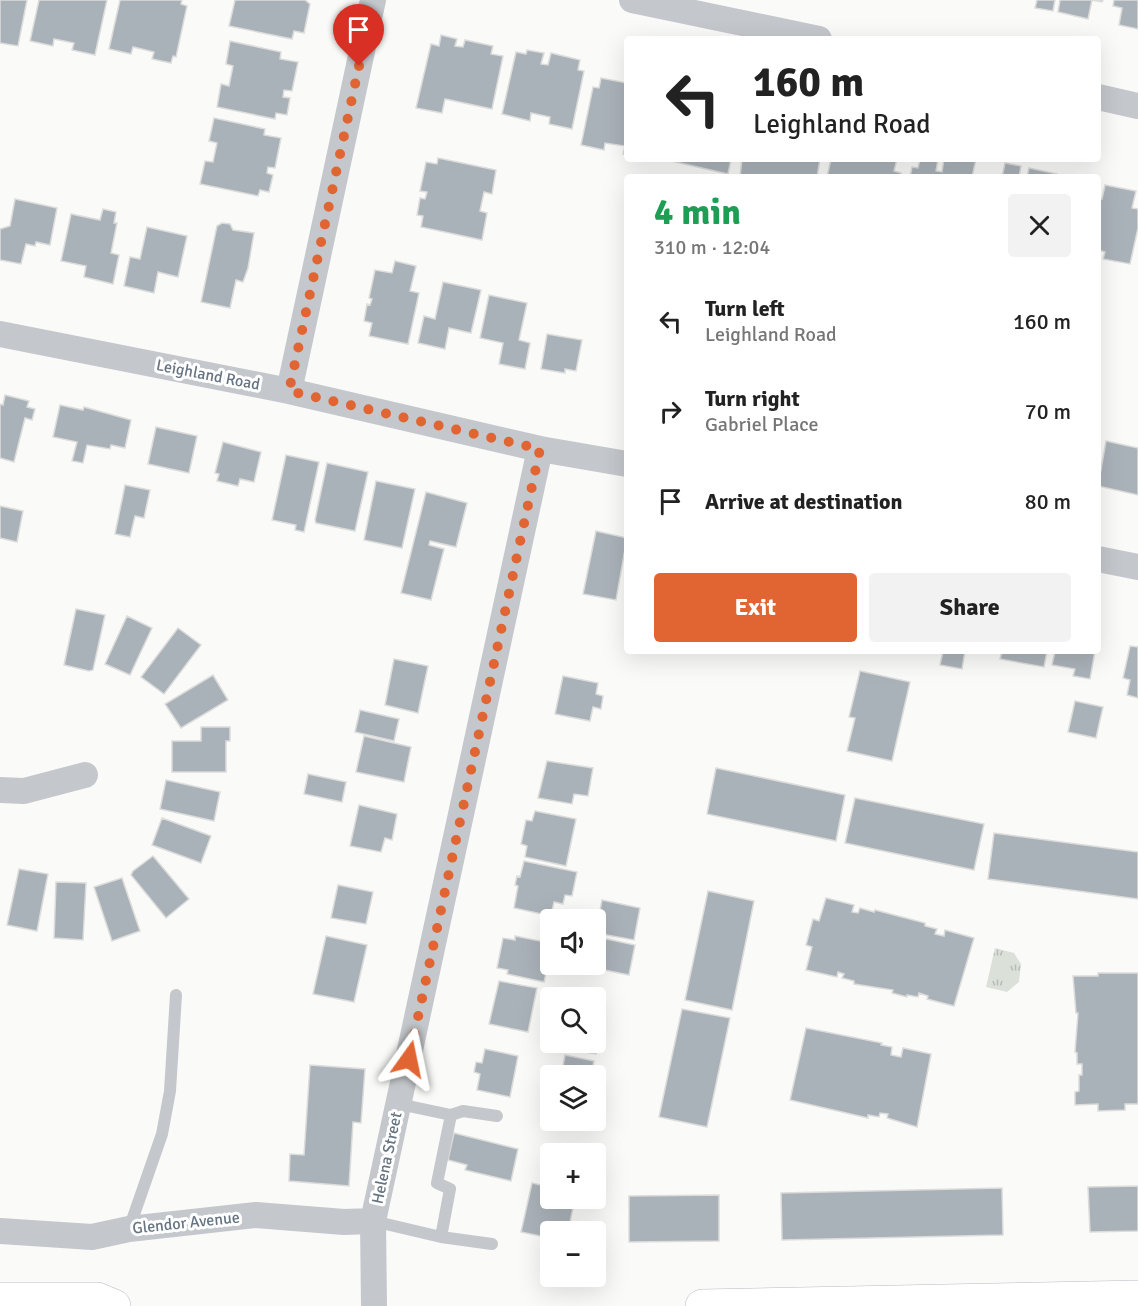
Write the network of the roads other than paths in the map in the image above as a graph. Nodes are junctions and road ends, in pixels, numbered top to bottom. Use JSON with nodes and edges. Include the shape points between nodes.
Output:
{"nodes":[{"id":1,"x":373,"y":0,"type":"edge"},
{"id":2,"x":632,"y":0,"type":"edge"},
{"id":3,"x":805,"y":36,"type":"edge"},
{"id":4,"x":1101,"y":98,"type":"edge"},
{"id":5,"x":1138,"y":106,"type":"edge"},
{"id":6,"x":0,"y":334,"type":"edge"},
{"id":7,"x":289,"y":391,"type":"junction"},
{"id":8,"x":540,"y":449,"type":"junction"},
{"id":9,"x":624,"y":463,"type":"edge"},
{"id":10,"x":1101,"y":560,"type":"edge"},
{"id":11,"x":1138,"y":567,"type":"edge"},
{"id":12,"x":85,"y":775,"type":"dead end"},
{"id":13,"x":0,"y":790,"type":"edge"},
{"id":14,"x":176,"y":995,"type":"dead end"},
{"id":15,"x":399,"y":1104,"type":"junction"},
{"id":16,"x":451,"y":1115,"type":"junction"},
{"id":17,"x":497,"y":1116,"type":"dead end"},
{"id":18,"x":373,"y":1221,"type":"junction"},
{"id":19,"x":129,"y":1229,"type":"junction"},
{"id":20,"x":0,"y":1231,"type":"edge"},
{"id":21,"x":441,"y":1237,"type":"junction"},
{"id":22,"x":492,"y":1244,"type":"dead end"},
{"id":23,"x":1138,"y":1297,"type":"edge"},
{"id":24,"x":0,"y":1299,"type":"edge"},
{"id":25,"x":114,"y":1306,"type":"edge"},
{"id":26,"x":374,"y":1306,"type":"edge"},
{"id":27,"x":702,"y":1306,"type":"edge"}],
"edges":[{"from":1,"to":7,"type":"street"},
{"from":2,"to":3,"type":"street"},
{"from":4,"to":5,"type":"street"},
{"from":6,"to":7,"type":"street","name":"Leighland Road"},
{"from":7,"to":8,"type":"street","name":"Leighland Road"},
{"from":8,"to":9,"type":"street","name":"Leighland Road"},
{"from":8,"to":15,"type":"street","name":"Helena Street"},
{"from":10,"to":11,"type":"street"},
{"from":12,"to":13,"type":"street","via":[[24,791]]},
{"from":14,"to":19,"type":"lane","via":[[170,1091],[162,1134]]},
{"from":15,"to":16,"type":"lane"},
{"from":15,"to":18,"type":"street","name":"Helena Street"},
{"from":16,"to":17,"type":"lane","via":[[463,1111]]},
{"from":16,"to":21,"type":"lane","via":[[437,1183],[450,1189]]},
{"from":18,"to":19,"type":"street","name":"Glendor Avenue","via":[[256,1215]]},
{"from":18,"to":21,"type":"lane"},
{"from":18,"to":26,"type":"street","name":"Helena Street"},
{"from":19,"to":20,"type":"street","name":"Glendor Avenue","via":[[92,1237]]},
{"from":21,"to":22,"type":"lane"},
{"from":23,"to":27,"type":"main road"},
{"from":24,"to":25,"type":"main road","via":[[97,1299]]}]}
